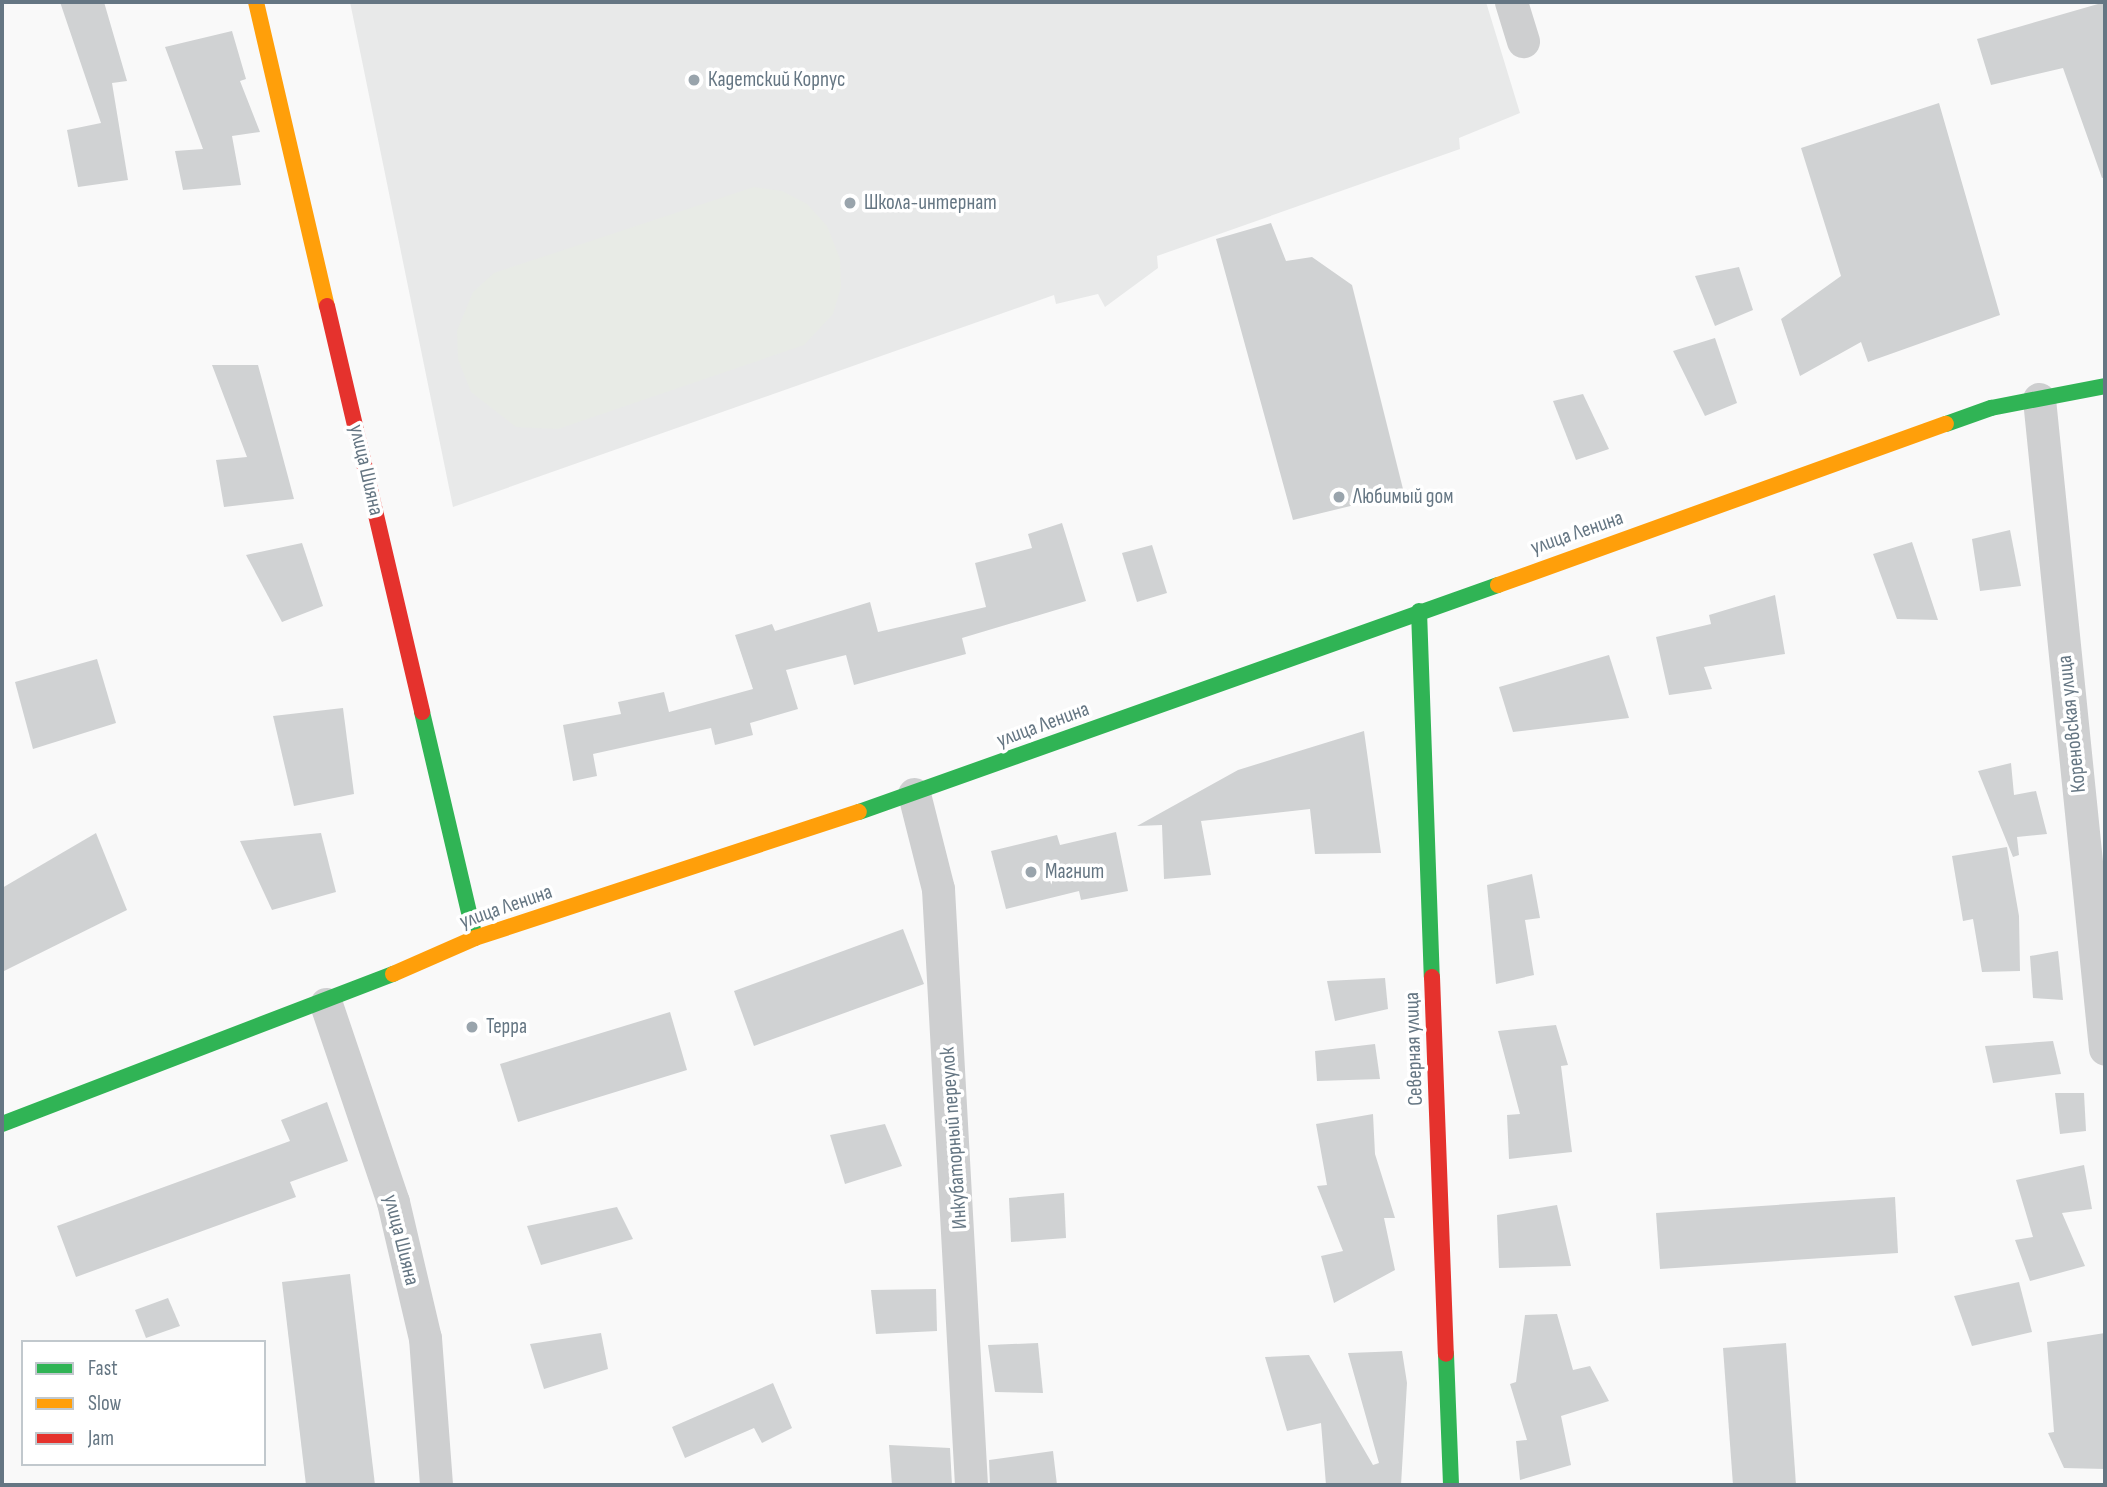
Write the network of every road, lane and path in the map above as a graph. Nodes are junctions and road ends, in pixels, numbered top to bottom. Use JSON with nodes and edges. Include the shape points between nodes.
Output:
{"nodes":[{"id":1,"x":256,"y":2,"type":"edge"},
{"id":2,"x":1511,"y":2,"type":"edge"},
{"id":3,"x":1523,"y":41,"type":"dead end"},
{"id":4,"x":2105,"y":386,"type":"edge"},
{"id":5,"x":2039,"y":400,"type":"junction"},
{"id":6,"x":1419,"y":611,"type":"junction"},
{"id":7,"x":914,"y":794,"type":"junction"},
{"id":8,"x":475,"y":938,"type":"junction"},
{"id":9,"x":326,"y":1004,"type":"junction"},
{"id":10,"x":2105,"y":1049,"type":"edge"},
{"id":11,"x":2,"y":1124,"type":"edge"},
{"id":12,"x":436,"y":1485,"type":"edge"},
{"id":13,"x":971,"y":1485,"type":"edge"},
{"id":14,"x":1451,"y":1485,"type":"edge"}],
"edges":[{"from":1,"to":8,"type":"main road","name":"улица Шияна"},
{"from":2,"to":3,"type":"street"},
{"from":4,"to":5,"type":"main road","name":"улица Ленина"},
{"from":5,"to":6,"type":"main road","name":"улица Ленина","via":[[1992,408]]},
{"from":5,"to":10,"type":"street","name":"Кореновская улица"},
{"from":6,"to":7,"type":"main road","name":"улица Ленина"},
{"from":6,"to":14,"type":"main road","name":"Северная улица"},
{"from":7,"to":8,"type":"main road","name":"улица Ленина"},
{"from":7,"to":13,"type":"street","name":"Инкубаторный переулок","via":[[938,888]]},
{"from":8,"to":9,"type":"main road","name":"улица Ленина"},
{"from":9,"to":11,"type":"main road","name":"улица Ленина"},
{"from":9,"to":12,"type":"street","name":"улица Шияна","via":[[393,1202],[425,1338]]}]}
